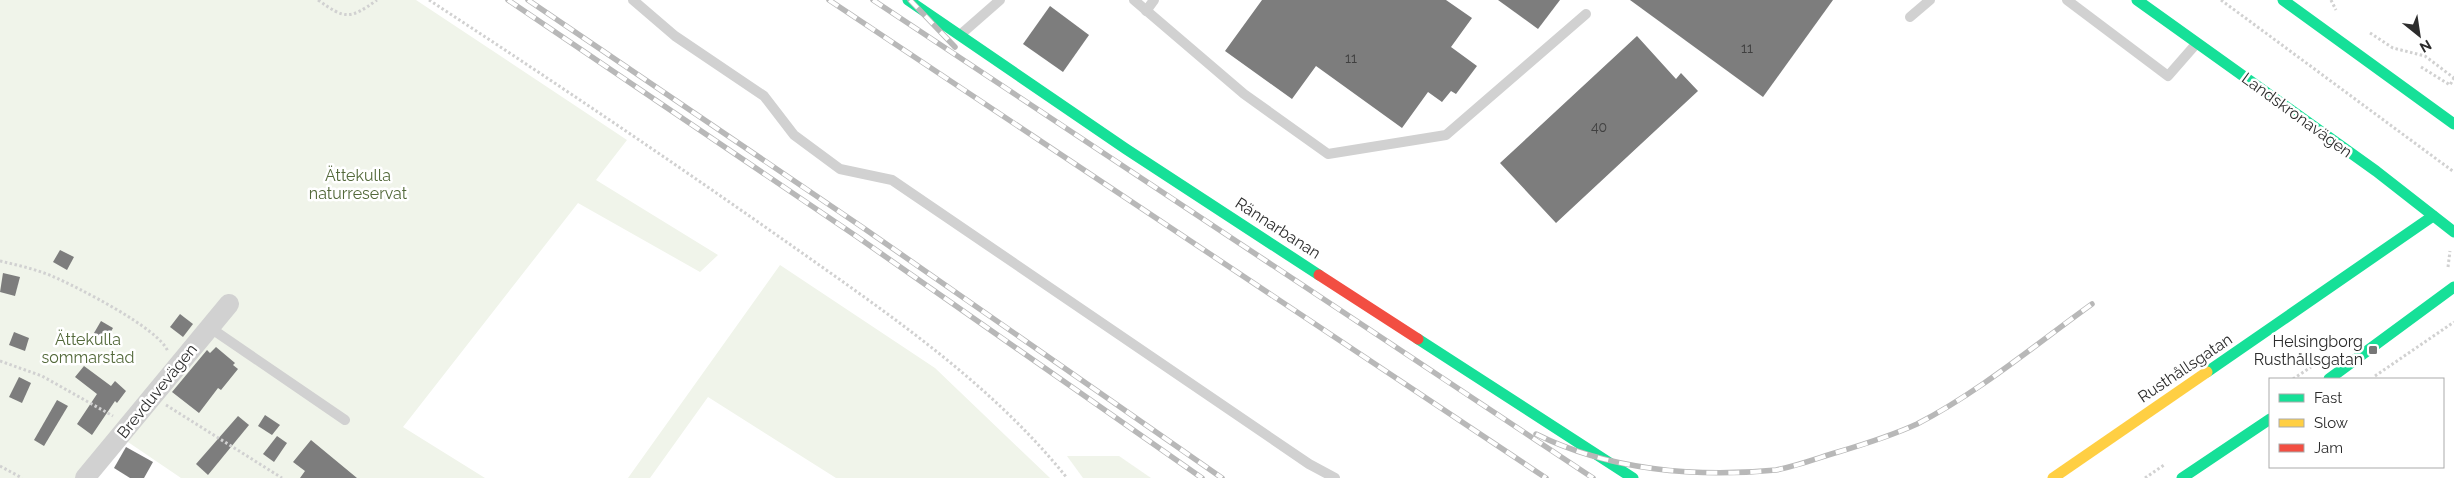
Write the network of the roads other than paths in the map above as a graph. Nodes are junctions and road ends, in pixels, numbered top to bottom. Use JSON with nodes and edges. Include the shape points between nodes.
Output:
{"nodes":[{"id":1,"x":633,"y":0,"type":"edge"},
{"id":2,"x":908,"y":0,"type":"edge"},
{"id":3,"x":1000,"y":0,"type":"edge"},
{"id":4,"x":1134,"y":0,"type":"edge"},
{"id":5,"x":1154,"y":0,"type":"edge"},
{"id":6,"x":1930,"y":0,"type":"edge"},
{"id":7,"x":2067,"y":0,"type":"edge"},
{"id":8,"x":2138,"y":0,"type":"edge"},
{"id":9,"x":2282,"y":0,"type":"edge"},
{"id":10,"x":1146,"y":10,"type":"junction"},
{"id":11,"x":1586,"y":14,"type":"dead end"},
{"id":12,"x":1910,"y":17,"type":"dead end"},
{"id":13,"x":960,"y":36,"type":"junction"},
{"id":14,"x":2197,"y":43,"type":"junction"},
{"id":15,"x":2454,"y":124,"type":"edge"},
{"id":16,"x":2433,"y":216,"type":"junction"},
{"id":17,"x":2454,"y":232,"type":"edge"},
{"id":18,"x":2453,"y":286,"type":"edge"},
{"id":19,"x":229,"y":304,"type":"dead end"},
{"id":20,"x":209,"y":327,"type":"junction"},
{"id":21,"x":2408,"y":336,"type":"dead end"},
{"id":22,"x":2373,"y":350,"type":"junction"},
{"id":23,"x":2331,"y":378,"type":"edge"},
{"id":24,"x":345,"y":420,"type":"dead end"},
{"id":25,"x":2269,"y":420,"type":"edge"},
{"id":26,"x":85,"y":478,"type":"edge"},
{"id":27,"x":1335,"y":478,"type":"edge"},
{"id":28,"x":1633,"y":478,"type":"edge"},
{"id":29,"x":2053,"y":478,"type":"edge"},
{"id":30,"x":2182,"y":478,"type":"edge"}],
"edges":[{"from":1,"to":27,"type":"lane","via":[[675,36],[764,96],[794,135],[840,169],[892,180],[1309,464]]},
{"from":2,"to":13,"type":"street","name":"Rännarbanan"},
{"from":3,"to":13,"type":"lane"},
{"from":4,"to":10,"type":"lane"},
{"from":5,"to":10,"type":"lane"},
{"from":6,"to":12,"type":"lane"},
{"from":7,"to":14,"type":"lane","via":[[2168,76]]},
{"from":8,"to":14,"type":"street","name":"Landskronavägen"},
{"from":9,"to":15,"type":"street"},
{"from":10,"to":11,"type":"lane","via":[[1244,94],[1328,154],[1446,135]]},
{"from":13,"to":28,"type":"street","name":"Rännarbanan","via":[[1126,149]]},
{"from":14,"to":16,"type":"street","name":"Landskronavägen","via":[[2376,171]]},
{"from":16,"to":17,"type":"street","name":"Landskronavägen"},
{"from":16,"to":29,"type":"street","name":"Rusthållsgatan"},
{"from":18,"to":22,"type":"street"},
{"from":19,"to":20,"type":"street","name":"Brevduvevägen"},
{"from":20,"to":24,"type":"lane"},
{"from":20,"to":26,"type":"street","name":"Brevduvevägen"},
{"from":21,"to":22,"type":"street"},
{"from":22,"to":23,"type":"street"},
{"from":25,"to":30,"type":"street"}]}
